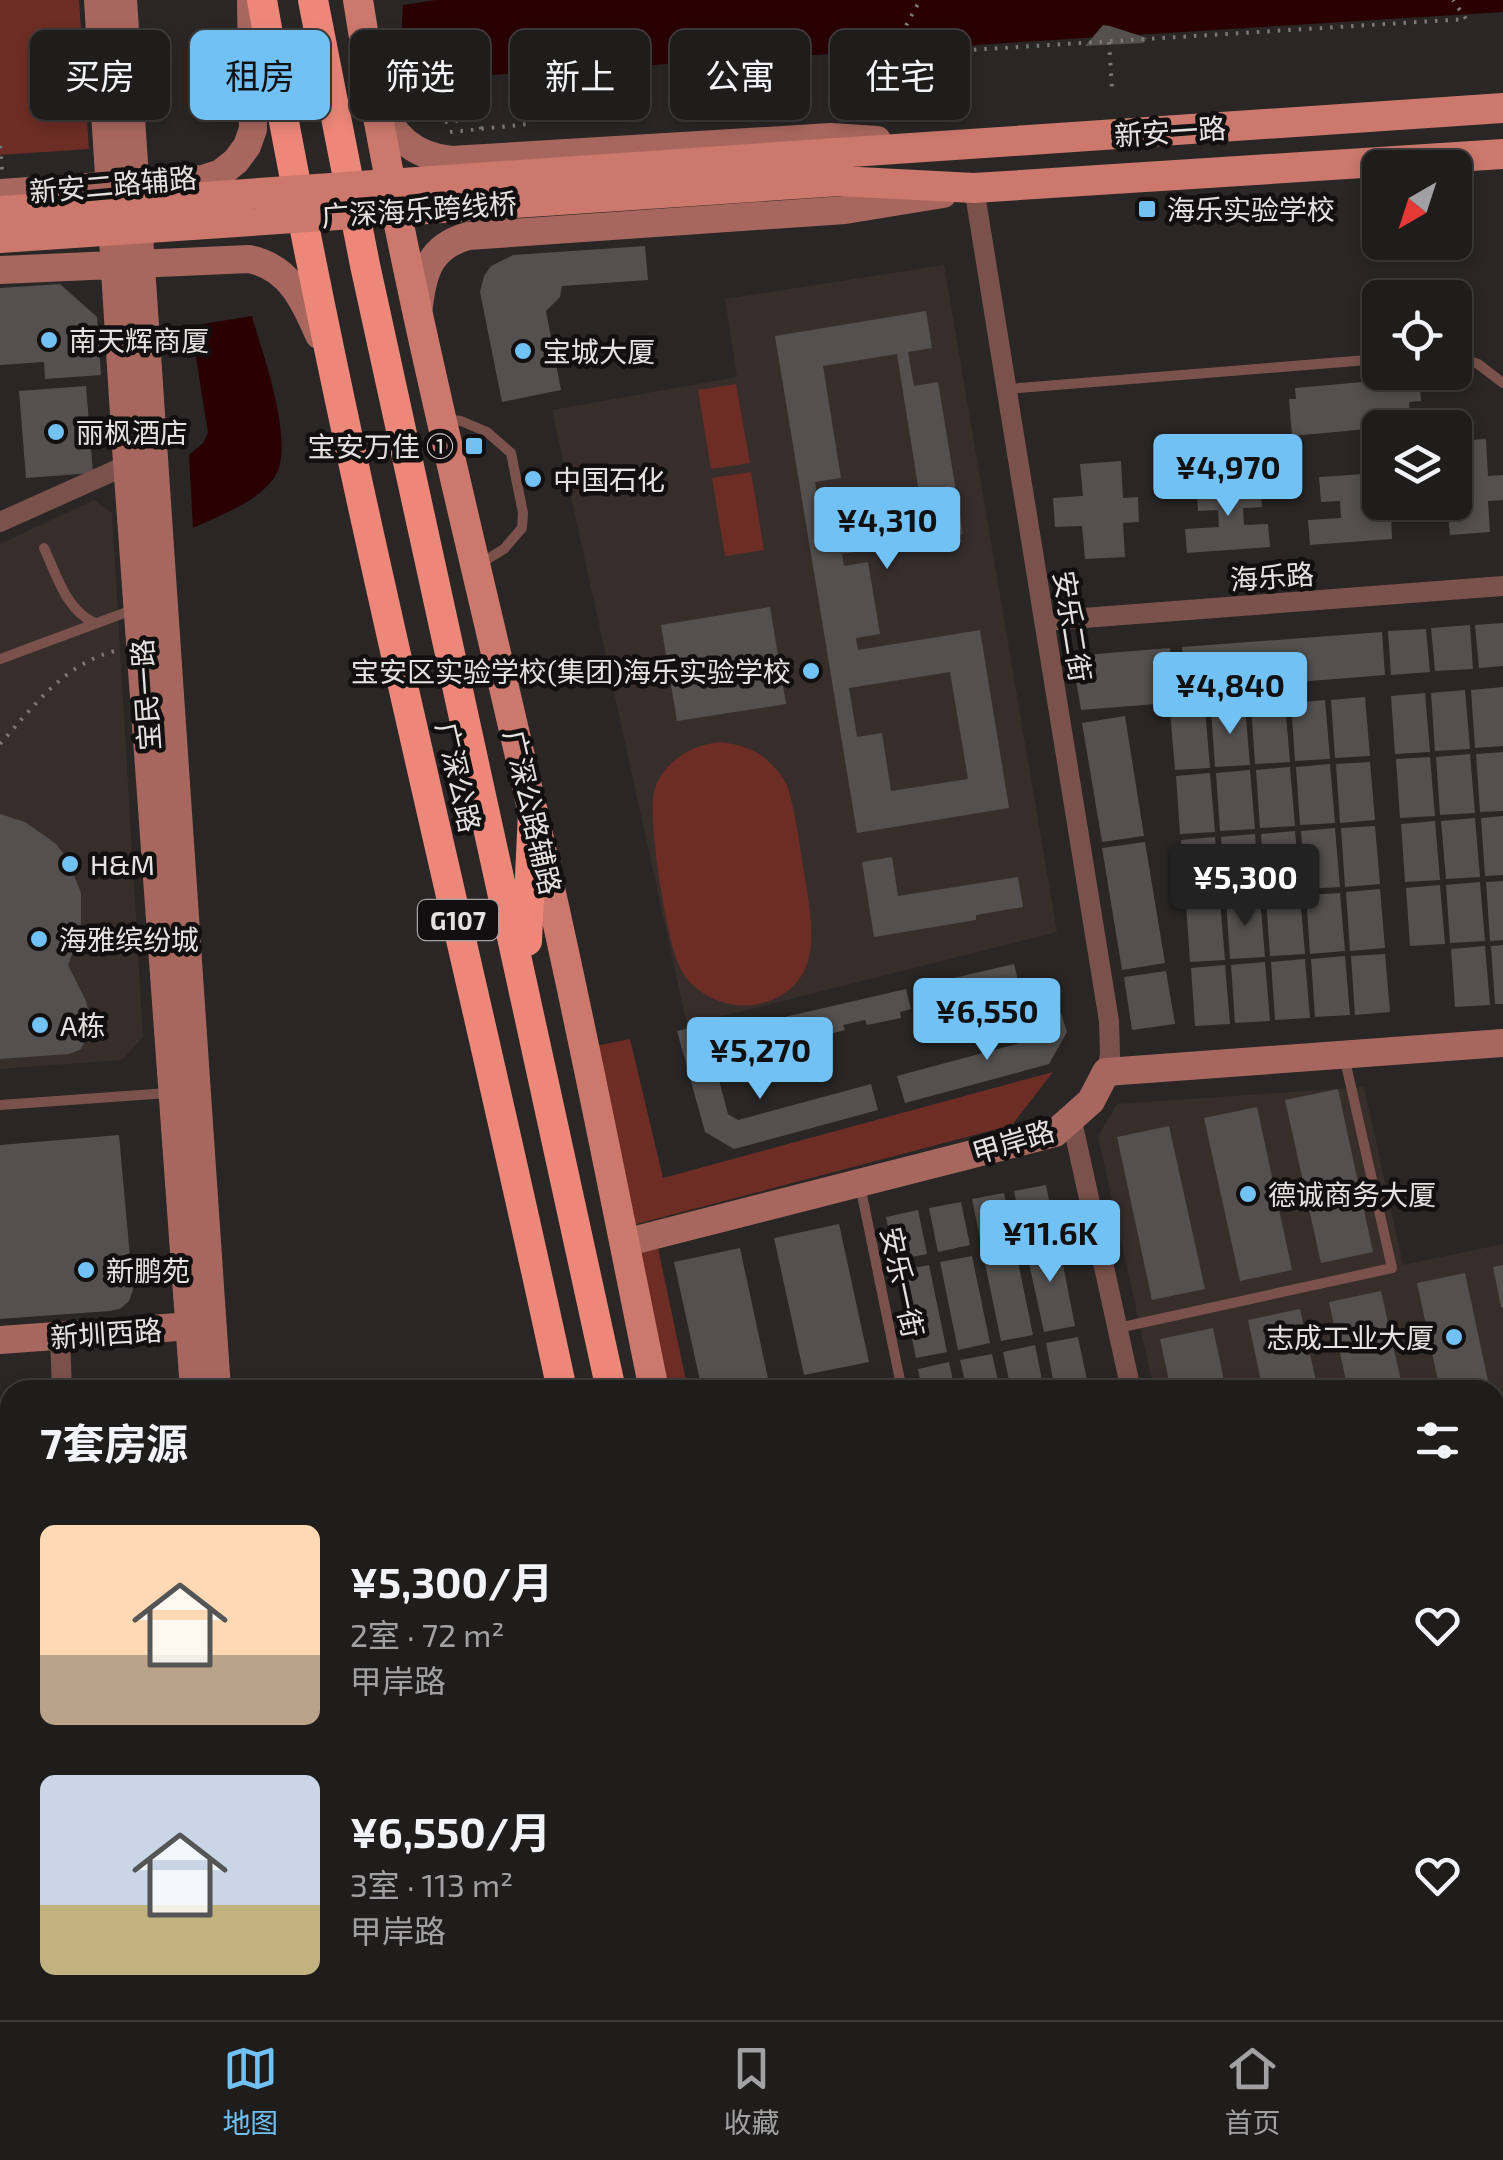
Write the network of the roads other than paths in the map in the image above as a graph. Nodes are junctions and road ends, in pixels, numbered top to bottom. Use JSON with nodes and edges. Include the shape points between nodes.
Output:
{"nodes":[{"id":1,"x":98,"y":0,"type":"edge"},
{"id":2,"x":122,"y":0,"type":"edge"},
{"id":3,"x":251,"y":0,"type":"edge"},
{"id":4,"x":262,"y":0,"type":"edge"},
{"id":5,"x":312,"y":0,"type":"edge"},
{"id":6,"x":358,"y":0,"type":"edge"},
{"id":7,"x":363,"y":30,"type":"edge"},
{"id":8,"x":1495,"y":106,"type":"edge"},
{"id":9,"x":380,"y":120,"type":"edge"},
{"id":10,"x":386,"y":120,"type":"edge"},
{"id":11,"x":964,"y":146,"type":"junction"},
{"id":12,"x":1503,"y":154,"type":"edge"},
{"id":13,"x":1472,"y":156,"type":"edge"},
{"id":14,"x":480,"y":159,"type":"junction"},
{"id":15,"x":1472,"y":160,"type":"edge"},
{"id":16,"x":1362,"y":163,"type":"edge"},
{"id":17,"x":1503,"y":166,"type":"edge"},
{"id":18,"x":837,"y":167,"type":"junction"},
{"id":19,"x":122,"y":186,"type":"junction"},
{"id":20,"x":974,"y":188,"type":"junction"},
{"id":21,"x":1,"y":195,"type":"edge"},
{"id":22,"x":489,"y":233,"type":"junction"},
{"id":23,"x":0,"y":238,"type":"edge"},
{"id":24,"x":127,"y":265,"type":"junction"},
{"id":25,"x":0,"y":270,"type":"edge"},
{"id":26,"x":419,"y":308,"type":"junction"},
{"id":27,"x":1362,"y":359,"type":"edge"},
{"id":28,"x":1472,"y":362,"type":"edge"},
{"id":29,"x":334,"y":370,"type":"junction"},
{"id":30,"x":1503,"y":383,"type":"edge"},
{"id":31,"x":1006,"y":389,"type":"junction"},
{"id":32,"x":442,"y":419,"type":"junction"},
{"id":33,"x":140,"y":460,"type":"junction"},
{"id":34,"x":0,"y":522,"type":"edge"},
{"id":35,"x":44,"y":548,"type":"dead end"},
{"id":36,"x":475,"y":565,"type":"junction"},
{"id":37,"x":1503,"y":586,"type":"edge"},
{"id":38,"x":138,"y":608,"type":"junction"},
{"id":39,"x":1044,"y":621,"type":"junction"},
{"id":40,"x":95,"y":623,"type":"junction"},
{"id":41,"x":0,"y":658,"type":"edge"},
{"id":42,"x":533,"y":812,"type":"junction"},
{"id":43,"x":525,"y":984,"type":"junction"},
{"id":44,"x":1503,"y":1043,"type":"edge"},
{"id":45,"x":1344,"y":1054,"type":"junction"},
{"id":46,"x":1106,"y":1072,"type":"junction"},
{"id":47,"x":174,"y":1093,"type":"junction"},
{"id":48,"x":0,"y":1105,"type":"edge"},
{"id":49,"x":1072,"y":1121,"type":"junction"},
{"id":50,"x":860,"y":1183,"type":"junction"},
{"id":51,"x":624,"y":1244,"type":"junction"},
{"id":52,"x":594,"y":1308,"type":"junction"},
{"id":53,"x":201,"y":1326,"type":"junction"},
{"id":54,"x":1118,"y":1328,"type":"junction"},
{"id":55,"x":60,"y":1336,"type":"junction"},
{"id":56,"x":0,"y":1340,"type":"edge"},
{"id":57,"x":62,"y":1380,"type":"edge"},
{"id":58,"x":195,"y":1380,"type":"edge"},
{"id":59,"x":214,"y":1380,"type":"edge"},
{"id":60,"x":560,"y":1380,"type":"edge"},
{"id":61,"x":610,"y":1380,"type":"edge"},
{"id":62,"x":625,"y":1380,"type":"edge"},
{"id":63,"x":652,"y":1380,"type":"edge"},
{"id":64,"x":900,"y":1380,"type":"edge"},
{"id":65,"x":1129,"y":1380,"type":"edge"}],
"edges":[{"from":1,"to":19,"type":"main road","name":"宝民一路"},
{"from":2,"to":19,"type":"main road","name":"宝民一路"},
{"from":3,"to":19,"type":"main road","name":"新安二路辅路","via":[[254,108],[247,146],[221,172],[203,179]]},
{"from":4,"to":29,"type":"highway","name":"广深公路","number":"G107"},
{"from":5,"to":43,"type":"highway","name":"广深公路","number":"G107"},
{"from":6,"to":7,"type":"main road","name":"广深公路辅路"},
{"from":8,"to":11,"type":"main road","name":"新安一路"},
{"from":9,"to":26,"type":"main road","name":"广深公路辅路"},
{"from":10,"to":14,"type":"main road","via":[[414,150],[432,158]]},
{"from":11,"to":14,"type":"main road","via":[[831,137]]},
{"from":11,"to":18,"type":"main road","name":"新安一路"},
{"from":12,"to":13,"type":"main road","name":"新安一路"},
{"from":14,"to":22,"type":"main road","via":[[459,170],[448,197],[456,217]]},
{"from":15,"to":17,"type":"main road"},
{"from":16,"to":20,"type":"main road","name":"新安一路"},
{"from":18,"to":20,"type":"main road","name":"新安一路"},
{"from":18,"to":21,"type":"main road","name":"广深海乐跨线桥","bridge":true},
{"from":18,"to":23,"type":"main road","name":"广深海乐跨线桥","bridge":true},
{"from":19,"to":21,"type":"main road","name":"新安二路辅路"},
{"from":19,"to":24,"type":"main road","name":"宝民一路"},
{"from":20,"to":22,"type":"main road","via":[[845,210]]},
{"from":20,"to":31,"type":"street","name":"安乐二街"},
{"from":22,"to":26,"type":"main road","via":[[453,240],[433,256]]},
{"from":24,"to":25,"type":"main road"},
{"from":24,"to":29,"type":"main road","via":[[266,263],[306,306]]},
{"from":24,"to":33,"type":"main road","name":"宝民一路"},
{"from":26,"to":32,"type":"main road","name":"广深公路辅路"},
{"from":27,"to":31,"type":"lane"},
{"from":28,"to":30,"type":"lane"},
{"from":29,"to":60,"type":"highway","name":"广深公路","number":"G107"},
{"from":31,"to":39,"type":"street","name":"安乐二街"},
{"from":32,"to":36,"type":"main road","name":"广深公路辅路"},
{"from":32,"to":36,"type":"lane","via":[[487,432],[511,453],[522,528],[504,549]]},
{"from":33,"to":34,"type":"street"},
{"from":33,"to":38,"type":"main road","name":"宝民一路"},
{"from":33,"to":53,"type":"main road","name":"宝民一路","via":[[194,1014]]},
{"from":35,"to":40,"type":"lane","via":[[71,604]]},
{"from":36,"to":42,"type":"main road","name":"广深公路辅路"},
{"from":37,"to":39,"type":"street","name":"海乐路"},
{"from":38,"to":40,"type":"lane"},
{"from":38,"to":47,"type":"main road","name":"宝民一路"},
{"from":39,"to":46,"type":"street","name":"安乐二街","via":[[1109,1021]]},
{"from":40,"to":41,"type":"lane"},
{"from":42,"to":43,"type":"highway"},
{"from":42,"to":51,"type":"main road","name":"广深公路辅路"},
{"from":43,"to":52,"type":"highway","name":"广深公路","number":"G107"},
{"from":44,"to":45,"type":"main road"},
{"from":45,"to":46,"type":"main road"},
{"from":45,"to":54,"type":"lane","via":[[1392,1268]]},
{"from":46,"to":49,"type":"main road","name":"甲岸路","via":[[1092,1101]]},
{"from":47,"to":48,"type":"lane"},
{"from":47,"to":53,"type":"main road","name":"宝民一路"},
{"from":49,"to":50,"type":"main road","name":"甲岸路","via":[[1056,1133]]},
{"from":49,"to":54,"type":"street"},
{"from":50,"to":51,"type":"main road","name":"甲岸路"},
{"from":50,"to":64,"type":"lane","name":"安乐一街"},
{"from":51,"to":63,"type":"main road","name":"广深公路辅路"},
{"from":52,"to":61,"type":"highway","name":"广深公路","number":"G107"},
{"from":52,"to":62,"type":"highway"},
{"from":53,"to":55,"type":"main road","name":"新圳西路"},
{"from":53,"to":58,"type":"main road","name":"宝民一路"},
{"from":53,"to":59,"type":"main road","name":"宝民一路"},
{"from":54,"to":65,"type":"street"},
{"from":55,"to":56,"type":"main road","name":"新圳西路"},
{"from":55,"to":57,"type":"street"}]}
